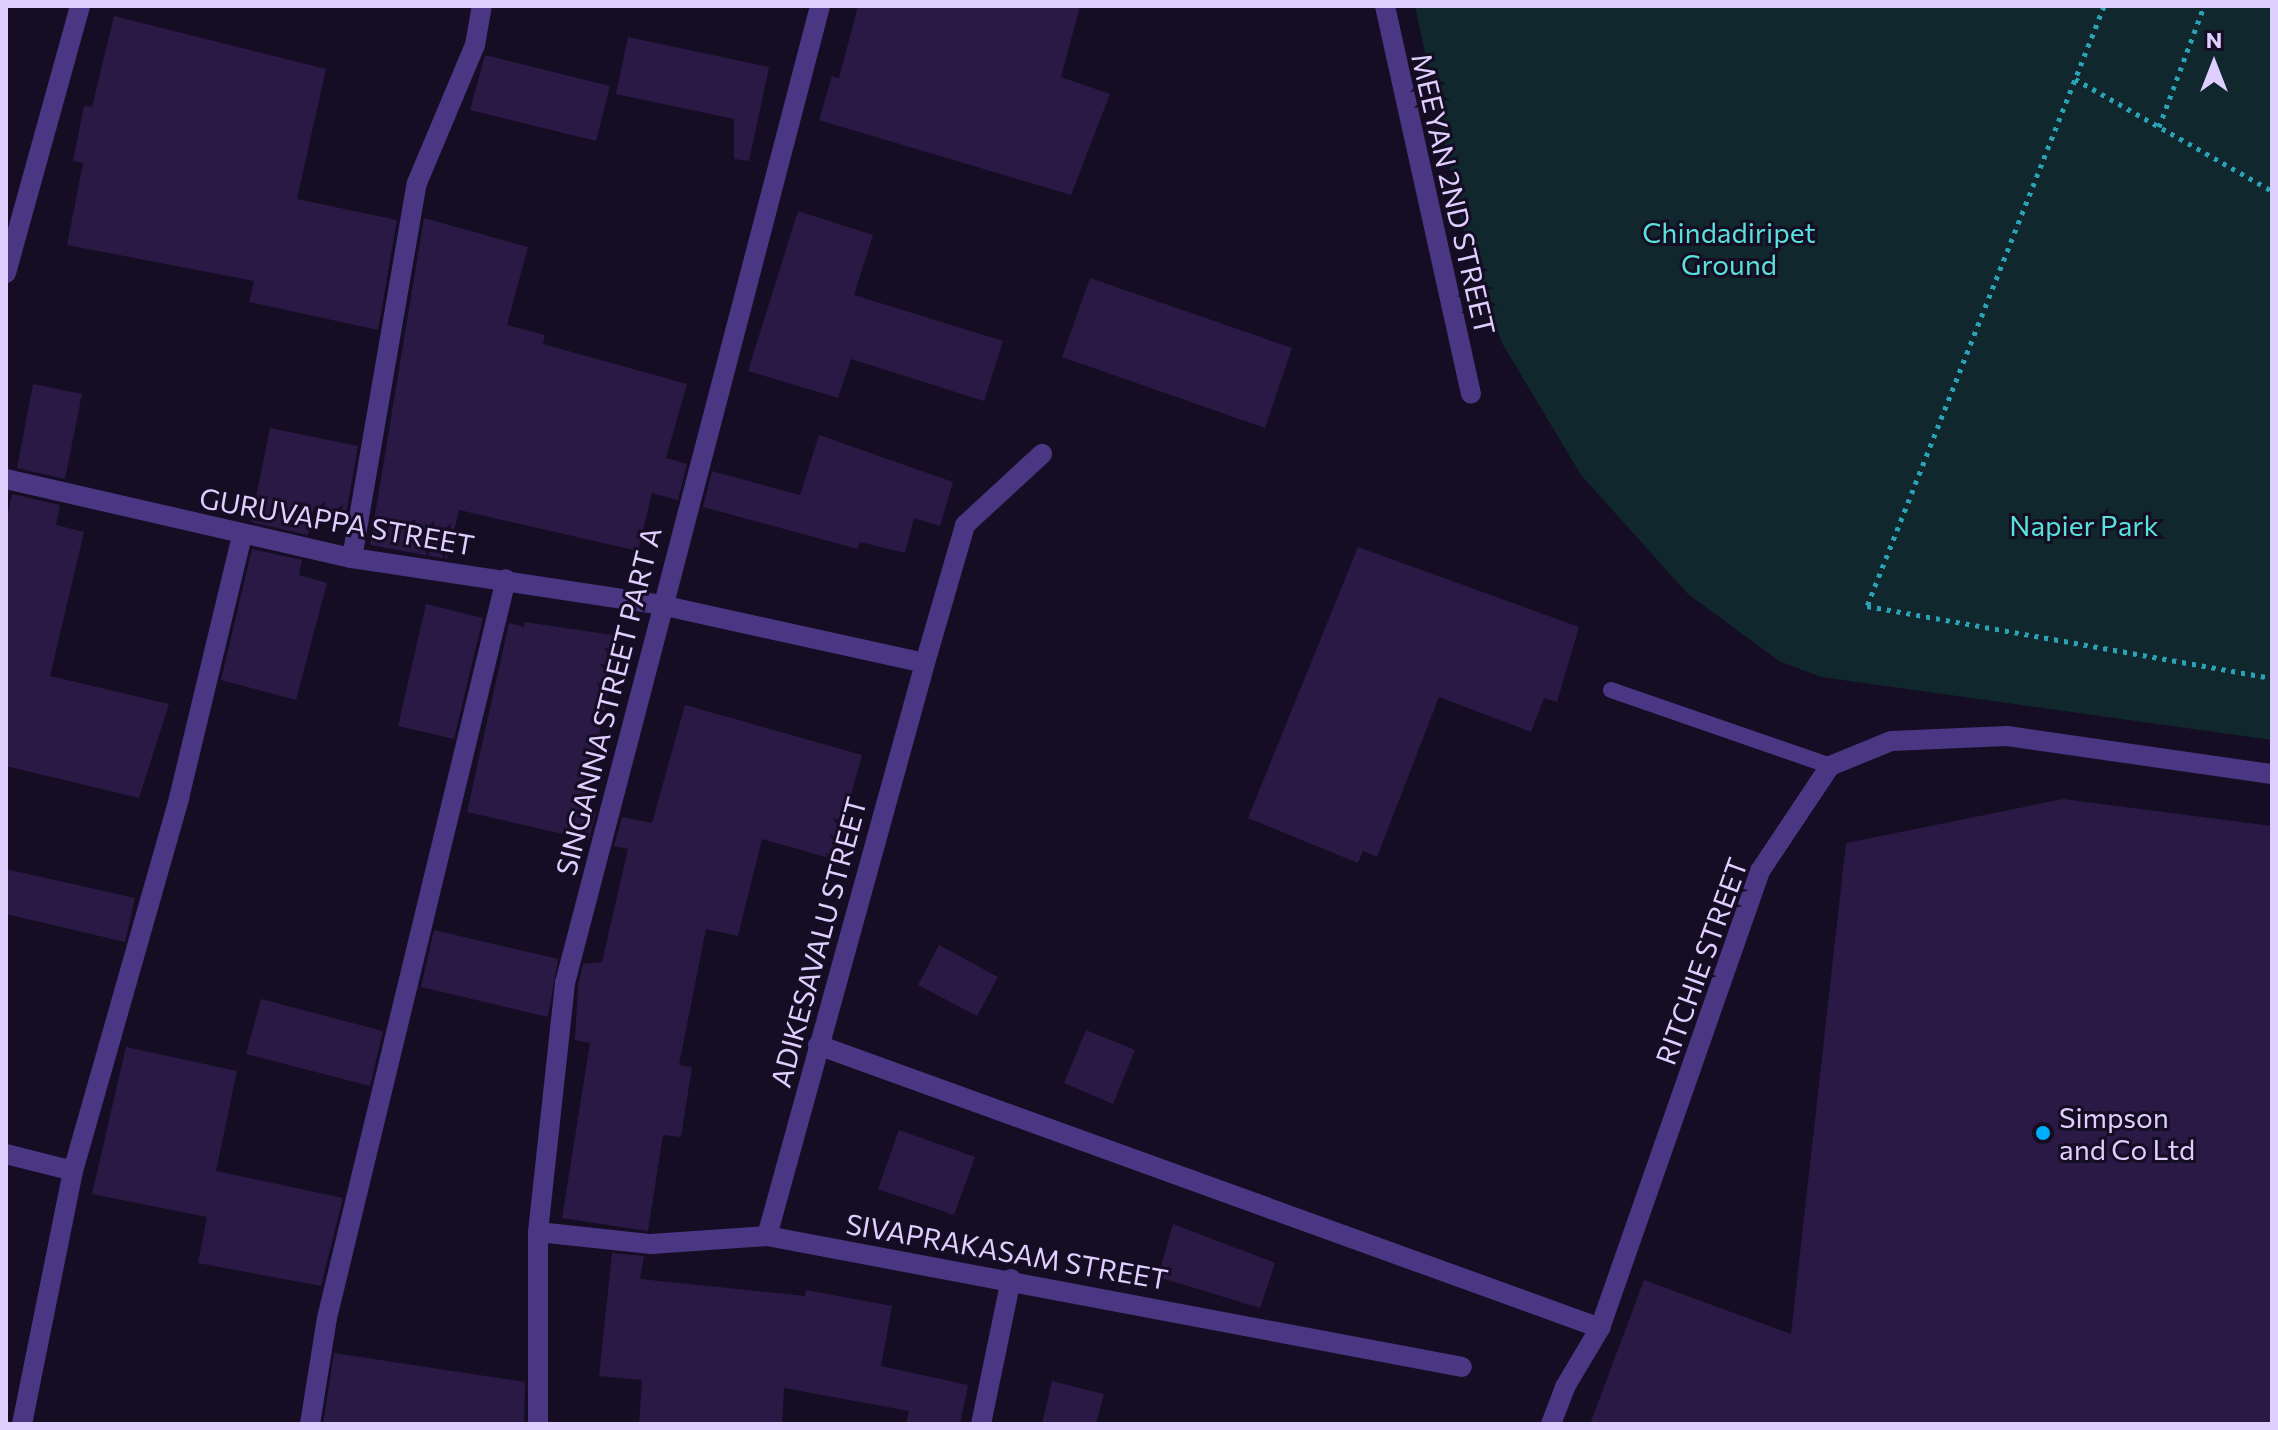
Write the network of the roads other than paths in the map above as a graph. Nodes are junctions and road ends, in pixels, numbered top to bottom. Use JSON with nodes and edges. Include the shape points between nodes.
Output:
{"nodes":[{"id":1,"x":80,"y":6,"type":"edge"},
{"id":2,"x":482,"y":6,"type":"edge"},
{"id":3,"x":820,"y":6,"type":"edge"},
{"id":4,"x":1385,"y":6,"type":"edge"},
{"id":5,"x":6,"y":273,"type":"edge"},
{"id":6,"x":1471,"y":394,"type":"dead end"},
{"id":7,"x":1042,"y":454,"type":"dead end"},
{"id":8,"x":6,"y":479,"type":"edge"},
{"id":9,"x":242,"y":535,"type":"junction"},
{"id":10,"x":352,"y":558,"type":"junction"},
{"id":11,"x":506,"y":579,"type":"junction"},
{"id":12,"x":661,"y":605,"type":"junction"},
{"id":13,"x":925,"y":663,"type":"junction"},
{"id":14,"x":1611,"y":690,"type":"dead end"},
{"id":15,"x":1830,"y":766,"type":"junction"},
{"id":16,"x":2272,"y":774,"type":"edge"},
{"id":17,"x":818,"y":1045,"type":"junction"},
{"id":18,"x":6,"y":1154,"type":"edge"},
{"id":19,"x":73,"y":1171,"type":"junction"},
{"id":20,"x":538,"y":1232,"type":"junction"},
{"id":21,"x":767,"y":1236,"type":"junction"},
{"id":22,"x":1011,"y":1279,"type":"junction"},
{"id":23,"x":1600,"y":1328,"type":"junction"},
{"id":24,"x":1462,"y":1367,"type":"dead end"},
{"id":25,"x":22,"y":1424,"type":"edge"},
{"id":26,"x":310,"y":1424,"type":"edge"},
{"id":27,"x":538,"y":1424,"type":"edge"},
{"id":28,"x":981,"y":1424,"type":"edge"},
{"id":29,"x":1551,"y":1424,"type":"edge"}],
"edges":[{"from":1,"to":5,"type":"street"},
{"from":2,"to":10,"type":"street","via":[[475,45],[417,183]]},
{"from":3,"to":12,"type":"street","name":"SINGANNA STREET PART A"},
{"from":4,"to":6,"type":"street","name":"MEEYAN 2ND STREET"},
{"from":7,"to":13,"type":"street","name":"ADIKESAVALU STREET","via":[[965,525]]},
{"from":8,"to":9,"type":"street","name":"GURUVAPPA STREET"},
{"from":9,"to":10,"type":"street","name":"GURUVAPPA STREET"},
{"from":9,"to":19,"type":"street","via":[[179,798]]},
{"from":10,"to":11,"type":"street","name":"GURUVAPPA STREET"},
{"from":11,"to":12,"type":"street","name":"GURUVAPPA STREET"},
{"from":11,"to":26,"type":"street","via":[[327,1318]]},
{"from":12,"to":13,"type":"street","name":"GURUVAPPA STREET"},
{"from":12,"to":20,"type":"street","name":"SINGANNA STREET PART A","via":[[565,983]]},
{"from":13,"to":17,"type":"street","name":"ADIKESAVALU STREET"},
{"from":14,"to":15,"type":"lane"},
{"from":15,"to":16,"type":"street","via":[[1891,741],[2007,736]]},
{"from":15,"to":23,"type":"street","name":"RITCHIE STREET","via":[[1760,871]]},
{"from":17,"to":21,"type":"street","name":"ADIKESAVALU STREET"},
{"from":17,"to":23,"type":"street"},
{"from":18,"to":19,"type":"street"},
{"from":19,"to":25,"type":"street"},
{"from":20,"to":21,"type":"street","name":"SIVAPRAKASAM STREET","via":[[651,1244]]},
{"from":20,"to":27,"type":"street","name":"SINGANNA STREET PART A"},
{"from":21,"to":22,"type":"street","name":"SIVAPRAKASAM STREET"},
{"from":22,"to":24,"type":"street","name":"SIVAPRAKASAM STREET"},
{"from":22,"to":28,"type":"street"},
{"from":23,"to":29,"type":"street","name":"RITCHIE STREET"}]}
